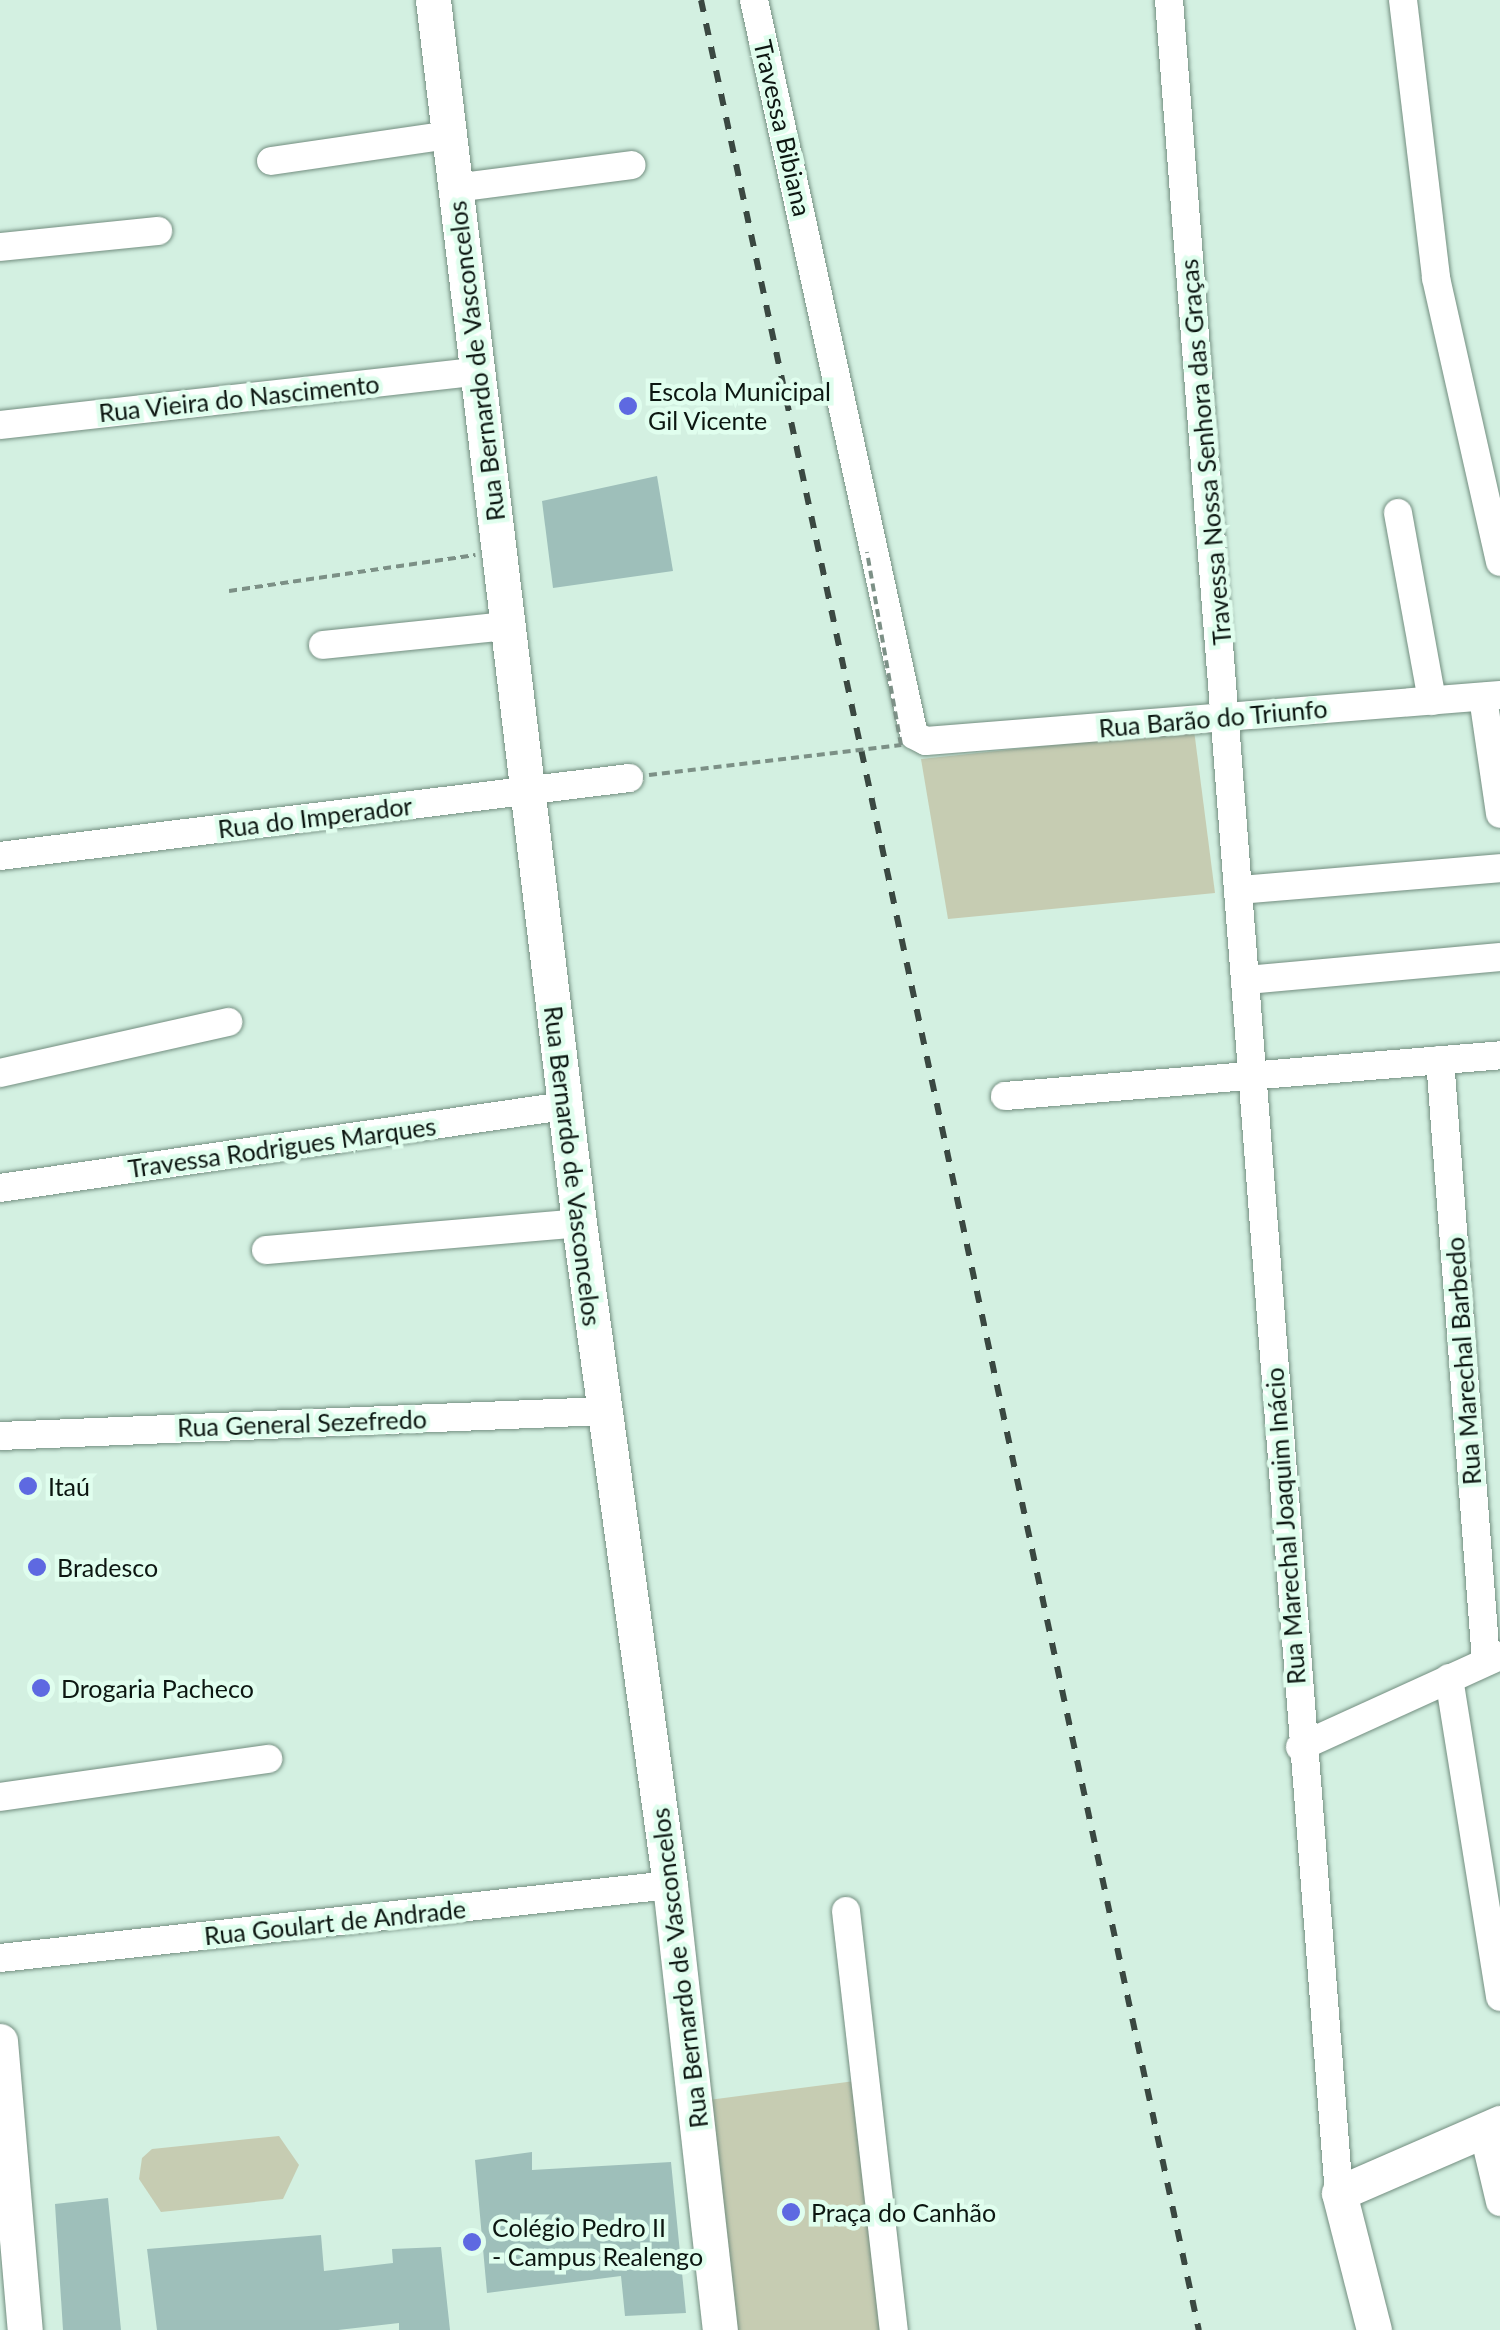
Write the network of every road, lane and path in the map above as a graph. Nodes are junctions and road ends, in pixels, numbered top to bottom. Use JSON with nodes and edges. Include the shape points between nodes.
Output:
{"nodes":[{"id":1,"x":754,"y":0,"type":"edge"},
{"id":2,"x":1169,"y":0,"type":"edge"},
{"id":3,"x":1403,"y":0,"type":"edge"},
{"id":4,"x":440,"y":5,"type":"edge"},
{"id":5,"x":449,"y":135,"type":"junction"},
{"id":6,"x":271,"y":161,"type":"dead end"},
{"id":7,"x":632,"y":165,"type":"dead end"},
{"id":8,"x":455,"y":188,"type":"junction"},
{"id":9,"x":158,"y":231,"type":"dead end"},
{"id":10,"x":0,"y":247,"type":"edge"},
{"id":11,"x":476,"y":362,"type":"junction"},
{"id":12,"x":0,"y":425,"type":"edge"},
{"id":13,"x":1398,"y":513,"type":"dead end"},
{"id":14,"x":499,"y":552,"type":"junction"},
{"id":15,"x":867,"y":552,"type":"dead end"},
{"id":16,"x":1500,"y":562,"type":"edge"},
{"id":17,"x":229,"y":590,"type":"dead end"},
{"id":18,"x":508,"y":626,"type":"junction"},
{"id":19,"x":323,"y":645,"type":"dead end"},
{"id":20,"x":1492,"y":696,"type":"edge"},
{"id":21,"x":1432,"y":701,"type":"junction"},
{"id":22,"x":1228,"y":717,"type":"junction"},
{"id":23,"x":926,"y":742,"type":"joint"},
{"id":24,"x":639,"y":777,"type":"joint"},
{"id":25,"x":526,"y":792,"type":"junction"},
{"id":26,"x":1500,"y":814,"type":"edge"},
{"id":27,"x":0,"y":856,"type":"edge"},
{"id":28,"x":1500,"y":868,"type":"edge"},
{"id":29,"x":1240,"y":890,"type":"junction"},
{"id":30,"x":1500,"y":957,"type":"edge"},
{"id":31,"x":1247,"y":980,"type":"junction"},
{"id":32,"x":228,"y":1022,"type":"dead end"},
{"id":33,"x":1500,"y":1055,"type":"edge"},
{"id":34,"x":1440,"y":1060,"type":"junction"},
{"id":35,"x":0,"y":1073,"type":"edge"},
{"id":36,"x":1254,"y":1074,"type":"junction"},
{"id":37,"x":1004,"y":1096,"type":"dead end"},
{"id":38,"x":564,"y":1106,"type":"junction"},
{"id":39,"x":0,"y":1188,"type":"edge"},
{"id":40,"x":579,"y":1223,"type":"junction"},
{"id":41,"x":266,"y":1250,"type":"dead end"},
{"id":42,"x":605,"y":1411,"type":"junction"},
{"id":43,"x":0,"y":1436,"type":"edge"},
{"id":44,"x":1493,"y":1659,"type":"edge"},
{"id":45,"x":1450,"y":1678,"type":"junction"},
{"id":46,"x":1300,"y":1746,"type":"junction"},
{"id":47,"x":268,"y":1759,"type":"dead end"},
{"id":48,"x":0,"y":1797,"type":"edge"},
{"id":49,"x":670,"y":1884,"type":"junction"},
{"id":50,"x":846,"y":1910,"type":"dead end"},
{"id":51,"x":0,"y":1958,"type":"edge"},
{"id":52,"x":1500,"y":1997,"type":"edge"},
{"id":53,"x":0,"y":2041,"type":"edge"},
{"id":54,"x":1492,"y":2127,"type":"edge"},
{"id":55,"x":1338,"y":2193,"type":"junction"},
{"id":56,"x":1500,"y":2202,"type":"edge"},
{"id":57,"x":25,"y":2330,"type":"edge"},
{"id":58,"x":720,"y":2330,"type":"edge"},
{"id":59,"x":894,"y":2330,"type":"edge"},
{"id":60,"x":1374,"y":2330,"type":"edge"}],
"edges":[{"from":1,"to":23,"type":"street","name":"Travessa Bibiana","via":[[910,730]]},
{"from":2,"to":22,"type":"street","name":"Travessa Nossa Senhora das Graças"},
{"from":3,"to":16,"type":"street","via":[[1436,278]]},
{"from":4,"to":5,"type":"main road","name":"Rua Bernardo de Vasconcelos"},
{"from":5,"to":6,"type":"street"},
{"from":5,"to":8,"type":"main road","name":"Rua Bernardo de Vasconcelos"},
{"from":7,"to":8,"type":"street"},
{"from":8,"to":11,"type":"main road","name":"Rua Bernardo de Vasconcelos"},
{"from":9,"to":10,"type":"street"},
{"from":11,"to":12,"type":"street","name":"Rua Vieira do Nascimento"},
{"from":11,"to":14,"type":"main road","name":"Rua Bernardo de Vasconcelos"},
{"from":13,"to":21,"type":"street"},
{"from":14,"to":17,"type":"path"},
{"from":14,"to":18,"type":"main road","name":"Rua Bernardo de Vasconcelos"},
{"from":15,"to":24,"type":"path","bridge":true,"via":[[900,745]]},
{"from":18,"to":19,"type":"street"},
{"from":18,"to":25,"type":"main road","name":"Rua Bernardo de Vasconcelos"},
{"from":20,"to":21,"type":"street","name":"Rua Barão do Triunfo"},
{"from":20,"to":26,"type":"street"},
{"from":21,"to":22,"type":"street","name":"Rua Barão do Triunfo"},
{"from":22,"to":23,"type":"street","name":"Rua Barão do Triunfo"},
{"from":22,"to":29,"type":"street","name":"Rua Marechal Joaquim Inácio"},
{"from":24,"to":25,"type":"street","name":"Rua do Imperador"},
{"from":25,"to":27,"type":"street","name":"Rua do Imperador"},
{"from":25,"to":38,"type":"main road","name":"Rua Bernardo de Vasconcelos"},
{"from":28,"to":29,"type":"street"},
{"from":29,"to":31,"type":"street","name":"Rua Marechal Joaquim Inácio"},
{"from":30,"to":31,"type":"street"},
{"from":31,"to":36,"type":"street","name":"Rua Marechal Joaquim Inácio"},
{"from":32,"to":35,"type":"street"},
{"from":33,"to":34,"type":"street"},
{"from":34,"to":36,"type":"street"},
{"from":34,"to":44,"type":"street","name":"Rua Marechal Barbedo"},
{"from":36,"to":37,"type":"street"},
{"from":36,"to":46,"type":"street","name":"Rua Marechal Joaquim Inácio"},
{"from":38,"to":39,"type":"street","name":"Travessa Rodrigues Marques"},
{"from":38,"to":40,"type":"main road","name":"Rua Bernardo de Vasconcelos"},
{"from":40,"to":41,"type":"street"},
{"from":40,"to":42,"type":"main road","name":"Rua Bernardo de Vasconcelos"},
{"from":42,"to":43,"type":"street","name":"Rua General Sezefredo"},
{"from":42,"to":49,"type":"main road","name":"Rua Bernardo de Vasconcelos"},
{"from":44,"to":45,"type":"street","name":"Rua Marechal Barbedo"},
{"from":45,"to":46,"type":"street","name":"Rua Marechal Barbedo"},
{"from":45,"to":52,"type":"street"},
{"from":46,"to":55,"type":"street","name":"Rua Marechal Joaquim Inácio"},
{"from":47,"to":48,"type":"street"},
{"from":49,"to":51,"type":"street","name":"Rua Goulart de Andrade"},
{"from":49,"to":58,"type":"main road","name":"Rua Bernardo de Vasconcelos"},
{"from":50,"to":59,"type":"street"},
{"from":53,"to":57,"type":"main road"},
{"from":54,"to":55,"type":"main road"},
{"from":54,"to":56,"type":"street"},
{"from":55,"to":60,"type":"main road","name":"Rua Marechal Joaquim Inácio"}]}
